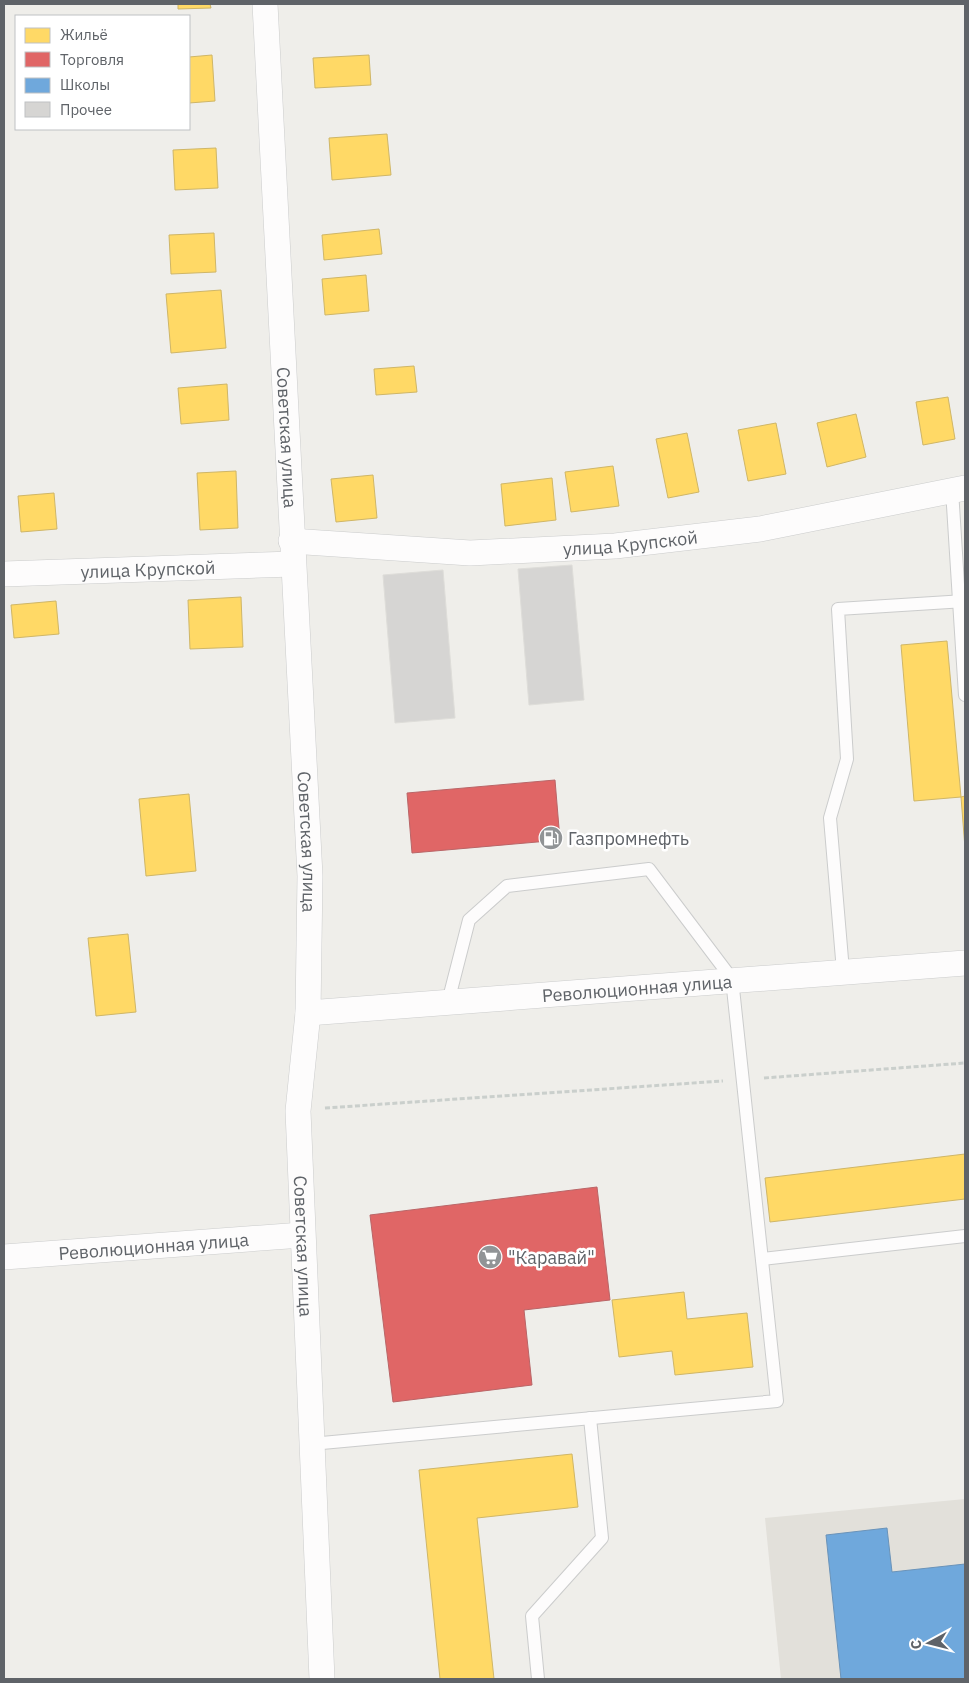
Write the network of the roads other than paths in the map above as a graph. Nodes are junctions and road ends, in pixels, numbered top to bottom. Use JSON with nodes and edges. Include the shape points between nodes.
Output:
{"nodes":[{"id":1,"x":265,"y":4,"type":"edge"},
{"id":2,"x":959,"y":489,"type":"edge"},
{"id":3,"x":292,"y":552,"type":"junction"},
{"id":4,"x":4,"y":574,"type":"edge"},
{"id":5,"x":962,"y":601,"type":"edge"},
{"id":6,"x":965,"y":695,"type":"edge"},
{"id":7,"x":965,"y":962,"type":"edge"},
{"id":8,"x":843,"y":971,"type":"junction"},
{"id":9,"x":732,"y":979,"type":"junction"},
{"id":10,"x":448,"y":1002,"type":"junction"},
{"id":11,"x":308,"y":1013,"type":"junction"},
{"id":12,"x":302,"y":1236,"type":"junction"},
{"id":13,"x":965,"y":1236,"type":"edge"},
{"id":14,"x":4,"y":1257,"type":"edge"},
{"id":15,"x":762,"y":1258,"type":"junction"},
{"id":16,"x":590,"y":1418,"type":"junction"},
{"id":17,"x":311,"y":1444,"type":"junction"},
{"id":18,"x":322,"y":1679,"type":"edge"},
{"id":19,"x":538,"y":1679,"type":"edge"}],
"edges":[{"from":1,"to":3,"type":"street","name":"Советская улица"},
{"from":2,"to":3,"type":"street","name":"улица Крупской","via":[[760,529],[616,546],[470,553]]},
{"from":2,"to":5,"type":"lane"},
{"from":3,"to":4,"type":"street","name":"улица Крупской"},
{"from":3,"to":11,"type":"street","name":"Советская улица","via":[[310,876]]},
{"from":5,"to":6,"type":"lane"},
{"from":5,"to":8,"type":"lane","via":[[838,609],[847,759],[830,818]]},
{"from":7,"to":8,"type":"street","name":"Революционная улица"},
{"from":8,"to":9,"type":"street","name":"Революционная улица"},
{"from":9,"to":10,"type":"street","name":"Революционная улица"},
{"from":9,"to":10,"type":"lane","via":[[649,869],[507,886],[469,920]]},
{"from":9,"to":15,"type":"lane"},
{"from":10,"to":11,"type":"street","name":"Революционная улица"},
{"from":11,"to":12,"type":"street","name":"Советская улица","via":[[298,1111]]},
{"from":12,"to":14,"type":"street","name":"Революционная улица"},
{"from":12,"to":17,"type":"street","name":"Советская улица"},
{"from":13,"to":15,"type":"lane"},
{"from":15,"to":16,"type":"lane","via":[[777,1401]]},
{"from":16,"to":17,"type":"lane"},
{"from":16,"to":19,"type":"lane","via":[[602,1538],[532,1616]]},
{"from":17,"to":18,"type":"street","name":"Советская улица"}]}
